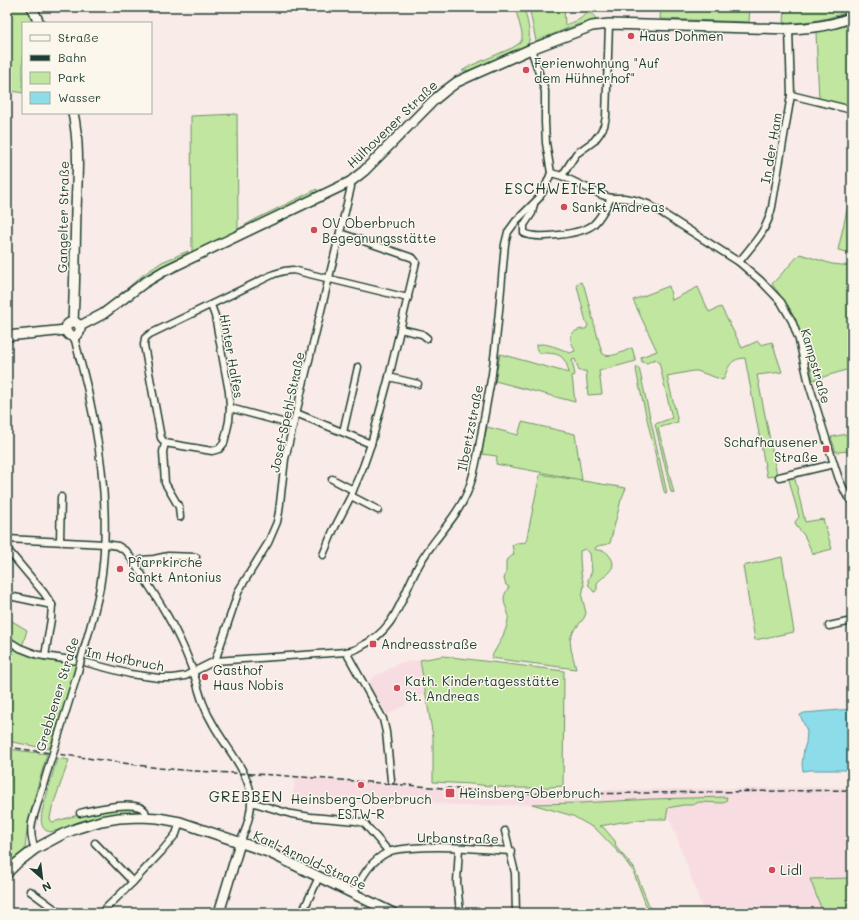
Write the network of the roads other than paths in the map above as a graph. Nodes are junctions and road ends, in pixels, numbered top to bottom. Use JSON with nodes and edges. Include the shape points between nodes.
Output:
{"nodes":[{"id":1,"x":32,"y":7,"type":"edge"},
{"id":2,"x":852,"y":17,"type":"edge"},
{"id":3,"x":39,"y":22,"type":"edge"},
{"id":4,"x":609,"y":24,"type":"junction"},
{"id":5,"x":789,"y":29,"type":"junction"},
{"id":6,"x":532,"y":49,"type":"junction"},
{"id":7,"x":791,"y":95,"type":"junction"},
{"id":8,"x":852,"y":110,"type":"edge"},
{"id":9,"x":73,"y":114,"type":"edge"},
{"id":10,"x":551,"y":173,"type":"junction"},
{"id":11,"x":562,"y":176,"type":"junction"},
{"id":12,"x":350,"y":182,"type":"junction"},
{"id":13,"x":611,"y":198,"type":"junction"},
{"id":14,"x":534,"y":204,"type":"junction"},
{"id":15,"x":340,"y":233,"type":"junction"},
{"id":16,"x":740,"y":262,"type":"junction"},
{"id":17,"x":329,"y":279,"type":"junction"},
{"id":18,"x":408,"y":298,"type":"junction"},
{"id":19,"x":211,"y":305,"type":"junction"},
{"id":20,"x":77,"y":324,"type":"junction"},
{"id":21,"x":400,"y":329,"type":"junction"},
{"id":22,"x":70,"y":333,"type":"junction"},
{"id":23,"x":7,"y":336,"type":"edge"},
{"id":24,"x":427,"y":338,"type":"dead end"},
{"id":25,"x":358,"y":367,"type":"dead end"},
{"id":26,"x":389,"y":377,"type":"junction"},
{"id":27,"x":418,"y":384,"type":"dead end"},
{"id":28,"x":230,"y":408,"type":"junction"},
{"id":29,"x":296,"y":413,"type":"junction"},
{"id":30,"x":293,"y":425,"type":"junction"},
{"id":31,"x":343,"y":432,"type":"junction"},
{"id":32,"x":165,"y":443,"type":"junction"},
{"id":33,"x":371,"y":444,"type":"junction"},
{"id":34,"x":834,"y":464,"type":"junction"},
{"id":35,"x":779,"y":477,"type":"dead end"},
{"id":36,"x":332,"y":479,"type":"dead end"},
{"id":37,"x":352,"y":493,"type":"junction"},
{"id":38,"x":61,"y":497,"type":"dead end"},
{"id":39,"x":852,"y":502,"type":"edge"},
{"id":40,"x":378,"y":510,"type":"dead end"},
{"id":41,"x":180,"y":517,"type":"dead end"},
{"id":42,"x":7,"y":539,"type":"edge"},
{"id":43,"x":60,"y":541,"type":"junction"},
{"id":44,"x":105,"y":544,"type":"junction"},
{"id":45,"x":7,"y":549,"type":"edge"},
{"id":46,"x":323,"y":555,"type":"dead end"},
{"id":47,"x":196,"y":557,"type":"dead end"},
{"id":48,"x":135,"y":565,"type":"junction"},
{"id":49,"x":14,"y":597,"type":"dead end"},
{"id":50,"x":52,"y":605,"type":"junction"},
{"id":51,"x":852,"y":621,"type":"edge"},
{"id":52,"x":829,"y":626,"type":"dead end"},
{"id":53,"x":7,"y":640,"type":"edge"},
{"id":54,"x":346,"y":652,"type":"junction"},
{"id":55,"x":45,"y":656,"type":"junction"},
{"id":56,"x":215,"y":661,"type":"junction"},
{"id":57,"x":193,"y":672,"type":"junction"},
{"id":58,"x":391,"y":780,"type":"dead end"},
{"id":59,"x":251,"y":802,"type":"junction"},
{"id":60,"x":80,"y":812,"type":"dead end"},
{"id":61,"x":146,"y":817,"type":"junction"},
{"id":62,"x":180,"y":822,"type":"junction"},
{"id":63,"x":505,"y":831,"type":"dead end"},
{"id":64,"x":95,"y":843,"type":"dead end"},
{"id":65,"x":240,"y":843,"type":"junction"},
{"id":66,"x":458,"y":848,"type":"junction"},
{"id":67,"x":35,"y":849,"type":"junction"},
{"id":68,"x":511,"y":851,"type":"junction"},
{"id":69,"x":389,"y":852,"type":"junction"},
{"id":70,"x":7,"y":873,"type":"edge"},
{"id":71,"x":319,"y":877,"type":"junction"},
{"id":72,"x":133,"y":882,"type":"junction"},
{"id":73,"x":30,"y":891,"type":"dead end"},
{"id":74,"x":353,"y":894,"type":"junction"},
{"id":75,"x":107,"y":910,"type":"edge"},
{"id":76,"x":60,"y":913,"type":"edge"},
{"id":77,"x":101,"y":913,"type":"edge"},
{"id":78,"x":219,"y":913,"type":"edge"},
{"id":79,"x":302,"y":913,"type":"edge"},
{"id":80,"x":393,"y":913,"type":"edge"},
{"id":81,"x":460,"y":913,"type":"edge"},
{"id":82,"x":516,"y":913,"type":"edge"}],
"edges":[{"from":1,"to":3,"type":"main road"},
{"from":2,"to":5,"type":"main road","name":"Hülhovener Straße","via":[[818,27]]},
{"from":4,"to":5,"type":"main road","name":"Hülhovener Straße"},
{"from":4,"to":6,"type":"main road","name":"Hülhovener Straße","via":[[585,28]]},
{"from":4,"to":11,"type":"street","via":[[604,126],[594,141],[576,154]]},
{"from":5,"to":7,"type":"street","name":"In der Ham"},
{"from":6,"to":10,"type":"street","via":[[545,91],[546,143]]},
{"from":6,"to":12,"type":"main road","name":"Hülhovener Straße","via":[[457,82],[445,90]]},
{"from":7,"to":8,"type":"street"},
{"from":7,"to":16,"type":"street","name":"In der Ham","via":[[770,216],[761,235]]},
{"from":9,"to":20,"type":"main road","name":"Gangelter Straße","via":[[77,158]]},
{"from":10,"to":11,"type":"street"},
{"from":10,"to":14,"type":"street","name":"Ilbertzstraße"},
{"from":11,"to":13,"type":"street"},
{"from":12,"to":15,"type":"street","name":"Josef-Spehl-Straße"},
{"from":12,"to":20,"type":"main road","name":"Hülhovener Straße","via":[[164,271],[94,320]]},
{"from":13,"to":14,"type":"street","via":[[594,225],[576,233],[546,236],[529,236],[524,233],[524,225],[532,213]]},
{"from":13,"to":16,"type":"street","name":"Kampstraße","via":[[624,198],[648,204]]},
{"from":14,"to":54,"type":"street","name":"Ilbertzstraße","via":[[512,226],[505,244],[492,375],[476,462],[468,490],[454,517],[427,550],[389,625],[372,641]]},
{"from":15,"to":17,"type":"street","name":"Josef-Spehl-Straße"},
{"from":15,"to":18,"type":"street","via":[[413,258],[416,262]]},
{"from":16,"to":34,"type":"street","name":"Kampstraße","via":[[781,302],[792,321]]},
{"from":17,"to":18,"type":"street","name":"Hinter Halfes"},
{"from":17,"to":19,"type":"street","name":"Hinter Halfes","via":[[293,270],[284,271]]},
{"from":17,"to":29,"type":"street","name":"Josef-Spehl-Straße"},
{"from":18,"to":21,"type":"street"},
{"from":19,"to":28,"type":"street","name":"Hinter Halfes"},
{"from":19,"to":32,"type":"street","name":"Hinter Halfes","via":[[146,338],[145,353],[161,438]]},
{"from":20,"to":22,"type":"main road","via":[[68,324]]},
{"from":20,"to":22,"type":"main road","via":[[81,328],[80,333]]},
{"from":21,"to":24,"type":"street","via":[[422,334]]},
{"from":21,"to":26,"type":"street"},
{"from":22,"to":23,"type":"main road"},
{"from":22,"to":44,"type":"street","name":"Grebbener Straße","via":[[90,400],[99,447]]},
{"from":25,"to":31,"type":"street"},
{"from":26,"to":27,"type":"street"},
{"from":26,"to":33,"type":"street"},
{"from":28,"to":30,"type":"street"},
{"from":28,"to":32,"type":"street","name":"Hinter Halfes","via":[[224,443],[219,449],[212,451]]},
{"from":29,"to":30,"type":"street","name":"Josef-Spehl-Straße"},
{"from":29,"to":31,"type":"street"},
{"from":30,"to":56,"type":"street","name":"Josef-Spehl-Straße","via":[[285,458],[277,522],[268,543],[239,590]]},
{"from":31,"to":33,"type":"street"},
{"from":32,"to":41,"type":"street","name":"Hinter Halfes","via":[[165,483],[179,507]]},
{"from":33,"to":37,"type":"street"},
{"from":34,"to":35,"type":"street"},
{"from":34,"to":39,"type":"street","name":"Kampstraße"},
{"from":36,"to":37,"type":"street"},
{"from":37,"to":40,"type":"street"},
{"from":37,"to":46,"type":"street"},
{"from":38,"to":43,"type":"street"},
{"from":42,"to":43,"type":"street"},
{"from":43,"to":44,"type":"street"},
{"from":44,"to":48,"type":"street","via":[[118,546],[127,552]]},
{"from":44,"to":67,"type":"street","name":"Grebbener Straße","bridge":true,"via":[[94,615],[32,822],[30,831]]},
{"from":45,"to":50,"type":"street"},
{"from":47,"to":48,"type":"street","via":[[168,556],[142,560]]},
{"from":48,"to":57,"type":"street","via":[[175,631]]},
{"from":49,"to":50,"type":"street"},
{"from":50,"to":55,"type":"street"},
{"from":51,"to":52,"type":"street"},
{"from":53,"to":55,"type":"street","name":"Im Hofbruch","via":[[20,648]]},
{"from":54,"to":56,"type":"street","name":"Ilbertzstraße"},
{"from":54,"to":58,"type":"street","via":[[383,719]]},
{"from":55,"to":57,"type":"street","name":"Im Hofbruch","via":[[159,678],[185,676]]},
{"from":56,"to":57,"type":"street"},
{"from":57,"to":59,"type":"street","via":[[212,724],[247,782]]},
{"from":59,"to":65,"type":"street","via":[[250,814]]},
{"from":59,"to":69,"type":"street","via":[[291,814],[364,823]]},
{"from":60,"to":61,"type":"street","via":[[130,805],[144,809]]},
{"from":61,"to":62,"type":"main road","name":"Karl-Arnold-Straße"},
{"from":61,"to":67,"type":"main road","name":"Karl-Arnold-Straße","via":[[101,821],[63,834]]},
{"from":62,"to":65,"type":"main road","name":"Karl-Arnold-Straße"},
{"from":62,"to":72,"type":"street","via":[[176,834]]},
{"from":63,"to":68,"type":"street","name":"Urbanstraße"},
{"from":64,"to":72,"type":"street"},
{"from":65,"to":71,"type":"main road","name":"Karl-Arnold-Straße","via":[[268,852]]},
{"from":65,"to":78,"type":"main road"},
{"from":66,"to":68,"type":"street","name":"Urbanstraße"},
{"from":66,"to":69,"type":"street","name":"Urbanstraße","via":[[432,846]]},
{"from":66,"to":81,"type":"street"},
{"from":67,"to":70,"type":"main road","name":"Karl-Arnold-Straße"},
{"from":68,"to":82,"type":"street","name":"Urbanstraße","via":[[515,873]]},
{"from":69,"to":74,"type":"street","name":"Urbanstraße","via":[[366,871]]},
{"from":71,"to":74,"type":"main road","name":"Karl-Arnold-Straße"},
{"from":71,"to":79,"type":"street"},
{"from":72,"to":75,"type":"street"},
{"from":73,"to":76,"type":"street"},
{"from":74,"to":80,"type":"main road","name":"Karl-Arnold-Straße"},
{"from":75,"to":77,"type":"street"}]}
